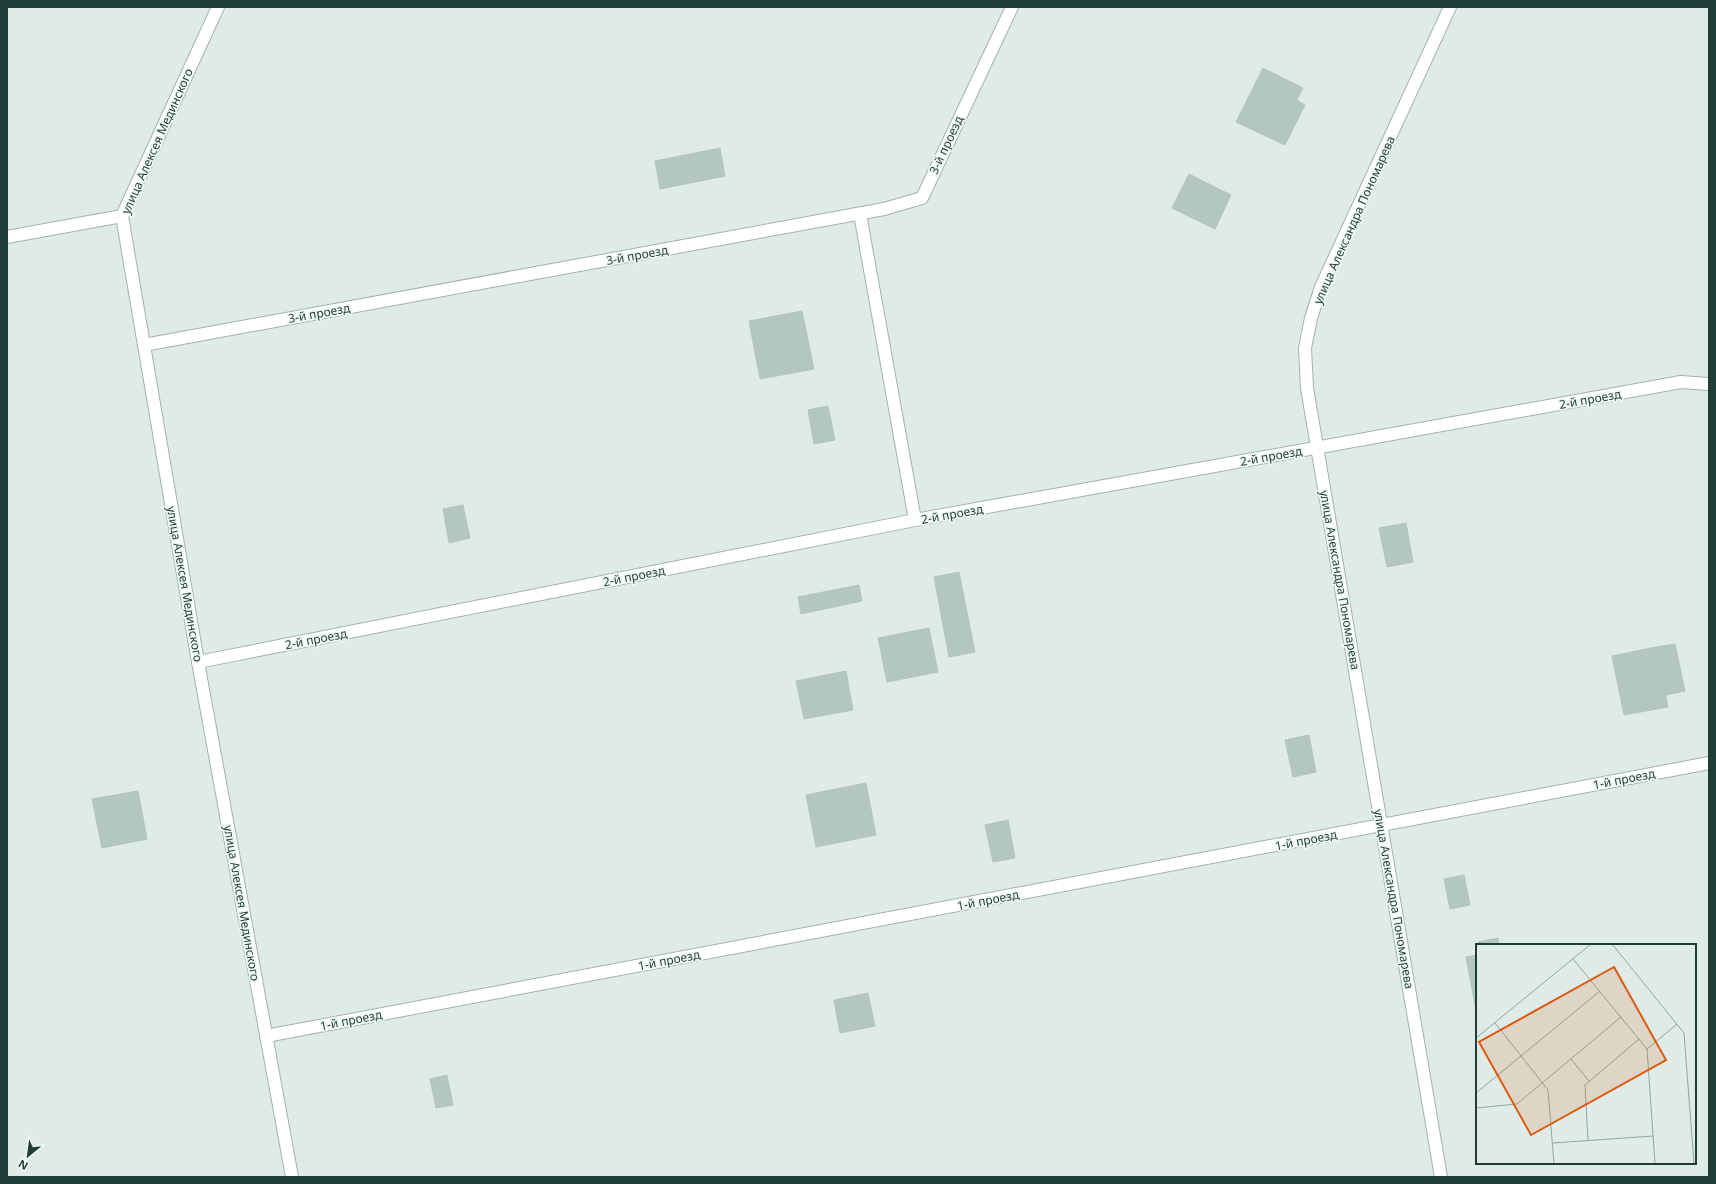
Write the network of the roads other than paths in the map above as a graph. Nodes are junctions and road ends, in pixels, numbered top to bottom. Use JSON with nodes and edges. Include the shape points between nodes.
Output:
{"nodes":[{"id":1,"x":218,"y":7,"type":"edge"},
{"id":2,"x":1012,"y":7,"type":"edge"},
{"id":3,"x":1450,"y":7,"type":"edge"},
{"id":4,"x":860,"y":214,"type":"junction"},
{"id":5,"x":122,"y":216,"type":"junction"},
{"id":6,"x":7,"y":237,"type":"edge"},
{"id":7,"x":144,"y":346,"type":"junction"},
{"id":8,"x":1709,"y":384,"type":"edge"},
{"id":9,"x":1317,"y":448,"type":"junction"},
{"id":10,"x":915,"y":520,"type":"junction"},
{"id":11,"x":198,"y":662,"type":"junction"},
{"id":12,"x":1709,"y":763,"type":"edge"},
{"id":13,"x":1381,"y":826,"type":"junction"},
{"id":14,"x":266,"y":1036,"type":"junction"},
{"id":15,"x":292,"y":1177,"type":"edge"},
{"id":16,"x":1441,"y":1177,"type":"edge"}],
"edges":[{"from":1,"to":5,"type":"street","name":"улица Алексея Мединского"},
{"from":2,"to":4,"type":"street","name":"3-й проезд","via":[[922,198]]},
{"from":3,"to":9,"type":"street","name":"улица Александра Пономарева","via":[[1321,288],[1311,318],[1305,348]]},
{"from":4,"to":7,"type":"street","name":"3-й проезд"},
{"from":4,"to":10,"type":"street"},
{"from":5,"to":6,"type":"street"},
{"from":5,"to":7,"type":"street","name":"улица Алексея Мединского"},
{"from":7,"to":11,"type":"street","name":"улица Алексея Мединского"},
{"from":8,"to":9,"type":"street","name":"2-й проезд","via":[[1681,382]]},
{"from":9,"to":10,"type":"street","name":"2-й проезд"},
{"from":9,"to":13,"type":"street","name":"улица Александра Пономарева"},
{"from":10,"to":11,"type":"street","name":"2-й проезд"},
{"from":11,"to":14,"type":"street","name":"улица Алексея Мединского"},
{"from":12,"to":13,"type":"street","name":"1-й проезд"},
{"from":13,"to":14,"type":"street","name":"1-й проезд"},
{"from":13,"to":16,"type":"street","name":"улица Александра Пономарева"},
{"from":14,"to":15,"type":"street","name":"улица Алексея Мединского"}]}
